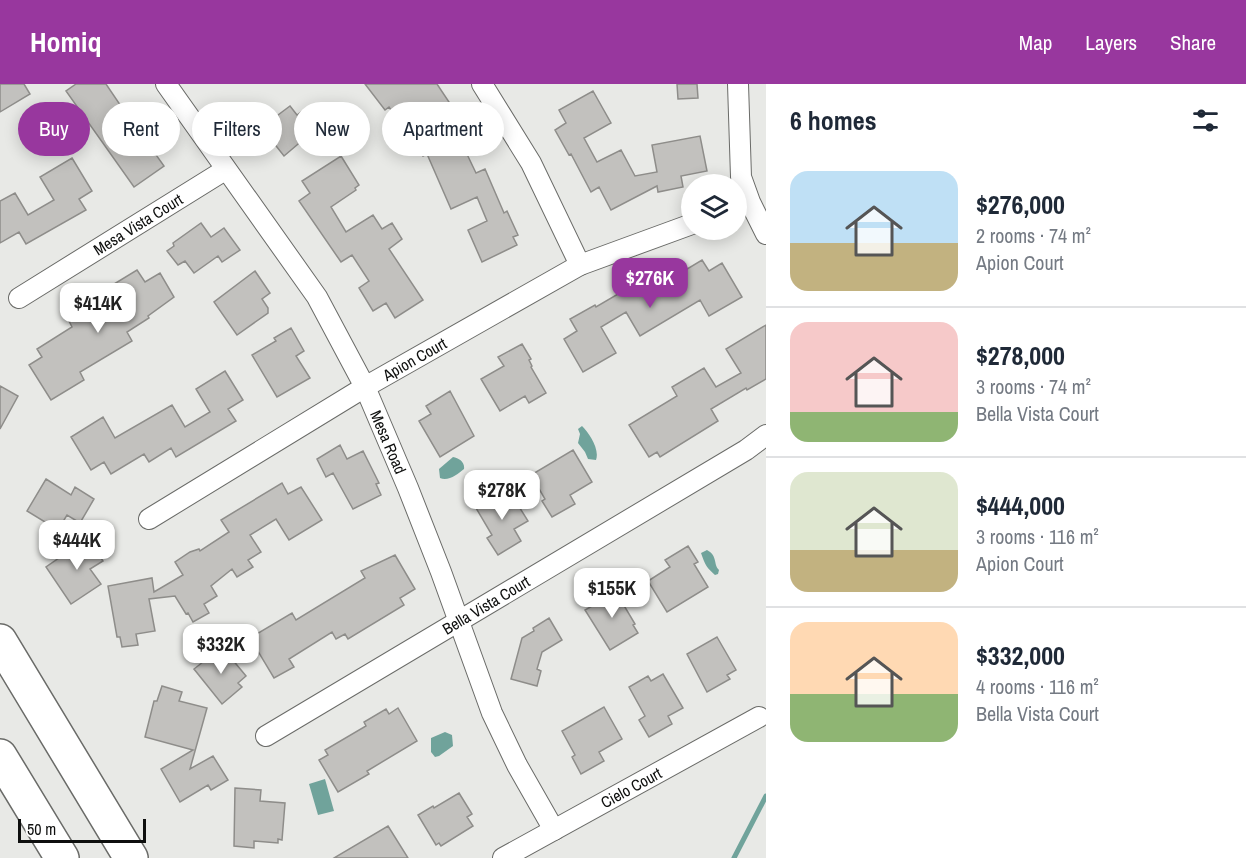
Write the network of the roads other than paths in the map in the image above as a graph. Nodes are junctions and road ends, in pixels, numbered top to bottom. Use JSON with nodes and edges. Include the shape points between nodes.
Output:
{"nodes":[{"id":1,"x":166,"y":84,"type":"edge"},
{"id":2,"x":482,"y":84,"type":"edge"},
{"id":3,"x":738,"y":84,"type":"edge"},
{"id":4,"x":225,"y":170,"type":"junction"},
{"id":5,"x":741,"y":174,"type":"edge"},
{"id":6,"x":747,"y":210,"type":"edge"},
{"id":7,"x":681,"y":228,"type":"edge"},
{"id":8,"x":766,"y":234,"type":"edge"},
{"id":9,"x":580,"y":265,"type":"junction"},
{"id":10,"x":19,"y":298,"type":"dead end"},
{"id":11,"x":365,"y":387,"type":"junction"},
{"id":12,"x":766,"y":435,"type":"edge"},
{"id":13,"x":149,"y":519,"type":"dead end"},
{"id":14,"x":458,"y":623,"type":"junction"},
{"id":15,"x":0,"y":641,"type":"edge"},
{"id":16,"x":759,"y":717,"type":"dead end"},
{"id":17,"x":266,"y":736,"type":"dead end"},
{"id":18,"x":0,"y":756,"type":"edge"},
{"id":19,"x":554,"y":830,"type":"junction"},
{"id":20,"x":62,"y":858,"type":"edge"},
{"id":21,"x":130,"y":858,"type":"edge"},
{"id":22,"x":503,"y":858,"type":"edge"}],
"edges":[{"from":1,"to":4,"type":"street","name":"Mesa Road"},
{"from":2,"to":9,"type":"street","via":[[531,163]]},
{"from":3,"to":5,"type":"street"},
{"from":4,"to":10,"type":"street","name":"Mesa Vista Court"},
{"from":4,"to":11,"type":"street","name":"Mesa Road","via":[[317,297]]},
{"from":6,"to":8,"type":"street"},
{"from":7,"to":9,"type":"street","name":"Apion Court"},
{"from":9,"to":11,"type":"street","name":"Apion Court"},
{"from":11,"to":13,"type":"street","name":"Apion Court"},
{"from":11,"to":14,"type":"street","name":"Mesa Road"},
{"from":12,"to":14,"type":"street","name":"Bella Vista Court"},
{"from":14,"to":17,"type":"street","name":"Bella Vista Court"},
{"from":14,"to":19,"type":"street","name":"Mesa Road","via":[[492,713]]},
{"from":15,"to":21,"type":"highway"},
{"from":16,"to":19,"type":"street","name":"Cielo Court"},
{"from":18,"to":20,"type":"highway"},
{"from":19,"to":22,"type":"street","name":"Cielo Court"}]}
